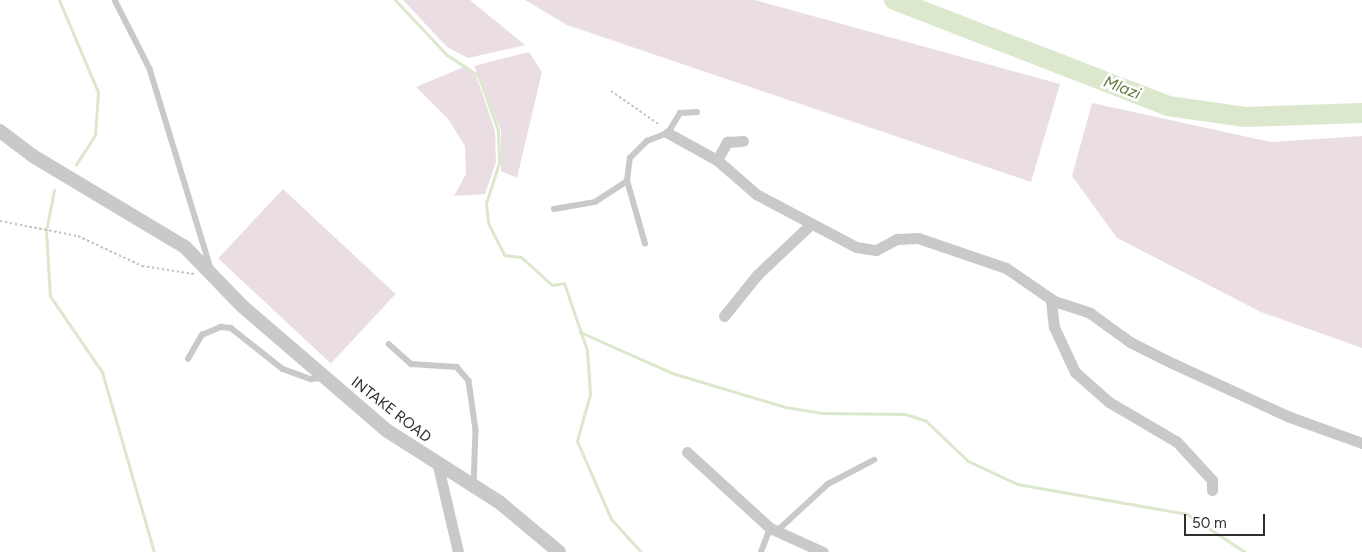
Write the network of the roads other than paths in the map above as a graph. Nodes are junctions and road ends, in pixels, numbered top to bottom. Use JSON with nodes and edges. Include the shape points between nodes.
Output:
{"nodes":[{"id":1,"x":116,"y":0,"type":"edge"},
{"id":2,"x":697,"y":112,"type":"dead end"},
{"id":3,"x":0,"y":131,"type":"edge"},
{"id":4,"x":668,"y":133,"type":"junction"},
{"id":5,"x":743,"y":141,"type":"dead end"},
{"id":6,"x":717,"y":160,"type":"junction"},
{"id":7,"x":627,"y":181,"type":"junction"},
{"id":8,"x":554,"y":209,"type":"dead end"},
{"id":9,"x":812,"y":224,"type":"junction"},
{"id":10,"x":646,"y":244,"type":"dead end"},
{"id":11,"x":214,"y":273,"type":"junction"},
{"id":12,"x":1051,"y":300,"type":"junction"},
{"id":13,"x":724,"y":316,"type":"dead end"},
{"id":14,"x":390,"y":344,"type":"dead end"},
{"id":15,"x":188,"y":359,"type":"dead end"},
{"id":16,"x":324,"y":378,"type":"junction"},
{"id":17,"x":1362,"y":444,"type":"edge"},
{"id":18,"x":687,"y":452,"type":"dead end"},
{"id":19,"x":874,"y":460,"type":"dead end"},
{"id":20,"x":438,"y":466,"type":"junction"},
{"id":21,"x":474,"y":486,"type":"junction"},
{"id":22,"x":1212,"y":490,"type":"dead end"},
{"id":23,"x":773,"y":530,"type":"junction"},
{"id":24,"x":458,"y":552,"type":"edge"},
{"id":25,"x":559,"y":552,"type":"edge"},
{"id":26,"x":761,"y":552,"type":"edge"},
{"id":27,"x":823,"y":552,"type":"edge"}],
"edges":[{"from":1,"to":11,"type":"lane","via":[[150,69]]},
{"from":2,"to":4,"type":"lane","via":[[680,113]]},
{"from":3,"to":11,"type":"street","name":"INTAKE ROAD","via":[[33,156],[154,226]]},
{"from":4,"to":6,"type":"street"},
{"from":4,"to":7,"type":"lane","via":[[637,148],[630,158]]},
{"from":5,"to":6,"type":"street","via":[[727,142]]},
{"from":6,"to":9,"type":"street","via":[[756,194]]},
{"from":7,"to":8,"type":"lane","via":[[595,202]]},
{"from":7,"to":10,"type":"lane"},
{"from":9,"to":12,"type":"street","via":[[868,251],[897,239],[932,242],[1006,268]]},
{"from":9,"to":13,"type":"street","via":[[764,268]]},
{"from":11,"to":16,"type":"street","name":"INTAKE ROAD","via":[[242,306]]},
{"from":12,"to":17,"type":"street","via":[[1090,313],[1130,342],[1287,416]]},
{"from":12,"to":22,"type":"street","via":[[1054,327],[1075,372],[1109,402],[1177,442],[1212,480]]},
{"from":14,"to":21,"type":"lane","via":[[411,364],[456,367],[468,381],[476,430]]},
{"from":15,"to":16,"type":"lane","via":[[202,335],[220,326],[231,328],[284,369],[311,379]]},
{"from":16,"to":20,"type":"street","name":"INTAKE ROAD"},
{"from":18,"to":23,"type":"street"},
{"from":19,"to":23,"type":"lane","via":[[828,484]]},
{"from":20,"to":21,"type":"street","name":"INTAKE ROAD"},
{"from":20,"to":24,"type":"street"},
{"from":21,"to":25,"type":"street","name":"INTAKE ROAD","via":[[532,526]]},
{"from":23,"to":26,"type":"lane"},
{"from":23,"to":27,"type":"street"}]}
